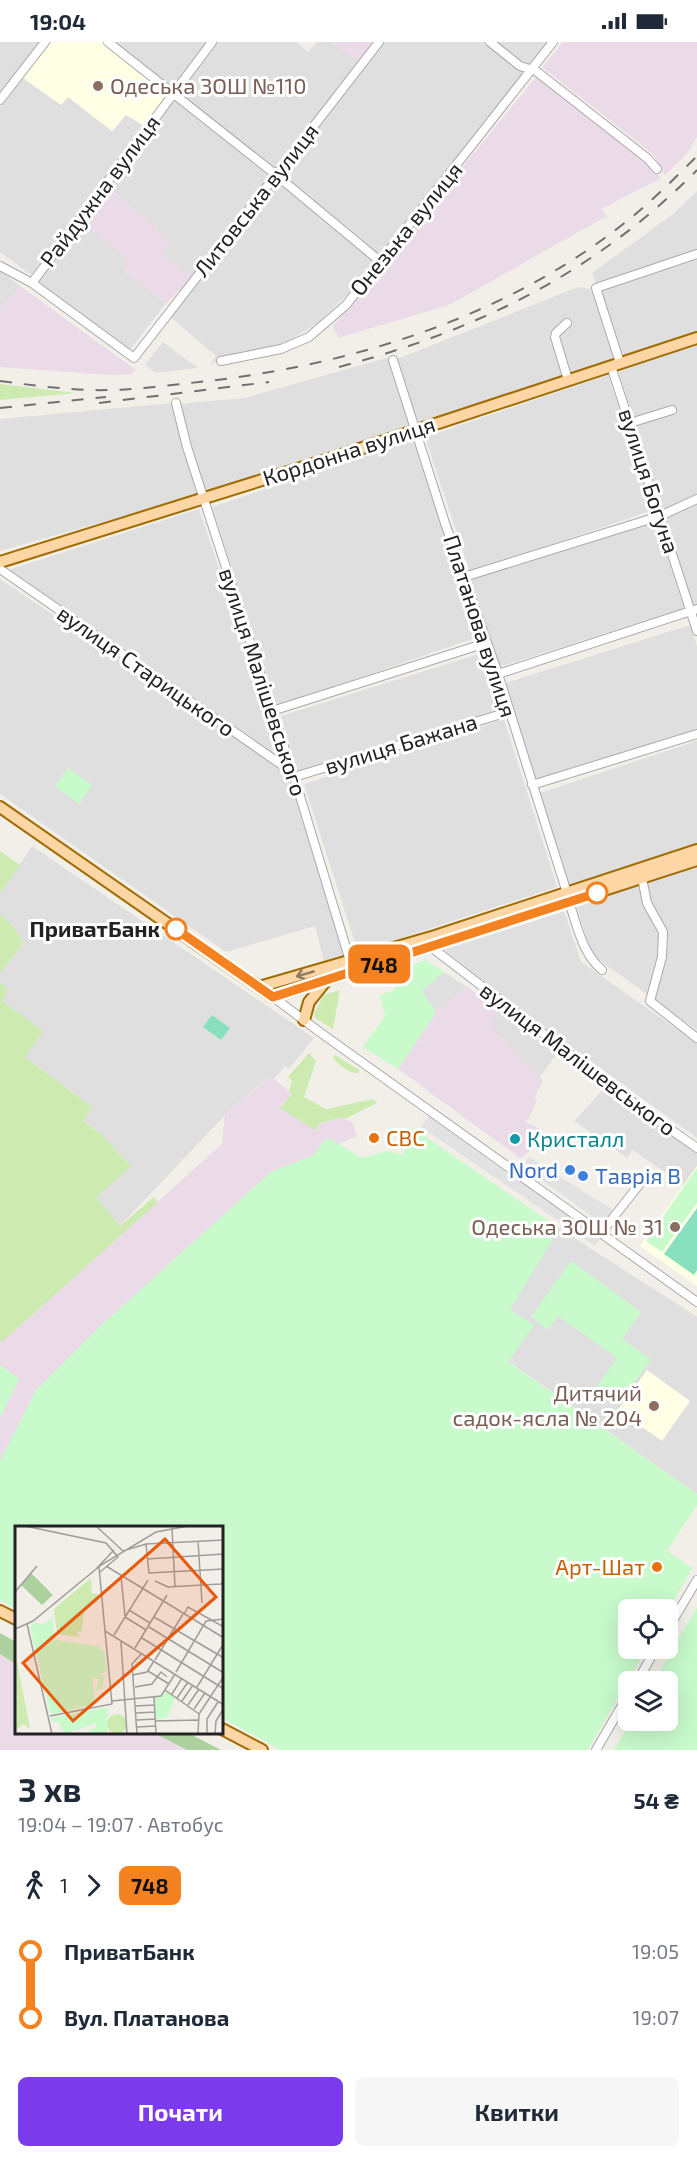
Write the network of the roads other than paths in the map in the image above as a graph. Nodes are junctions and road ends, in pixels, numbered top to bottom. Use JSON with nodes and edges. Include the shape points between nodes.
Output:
{"nodes":[{"id":1,"x":45,"y":42,"type":"edge"},
{"id":2,"x":108,"y":42,"type":"edge"},
{"id":3,"x":212,"y":42,"type":"edge"},
{"id":4,"x":380,"y":42,"type":"edge"},
{"id":5,"x":490,"y":42,"type":"edge"},
{"id":6,"x":553,"y":42,"type":"edge"},
{"id":7,"x":533,"y":68,"type":"junction"},
{"id":8,"x":174,"y":93,"type":"junction"},
{"id":9,"x":0,"y":100,"type":"edge"},
{"id":10,"x":657,"y":169,"type":"dead end"},
{"id":11,"x":275,"y":174,"type":"junction"},
{"id":12,"x":697,"y":254,"type":"edge"},
{"id":13,"x":381,"y":262,"type":"junction"},
{"id":14,"x":0,"y":266,"type":"edge"},
{"id":15,"x":32,"y":283,"type":"junction"},
{"id":16,"x":567,"y":323,"type":"dead end"},
{"id":17,"x":697,"y":338,"type":"edge"},
{"id":18,"x":393,"y":360,"type":"dead end"},
{"id":19,"x":221,"y":361,"type":"dead end"},
{"id":20,"x":616,"y":364,"type":"junction"},
{"id":21,"x":568,"y":380,"type":"junction"},
{"id":22,"x":176,"y":403,"type":"dead end"},
{"id":23,"x":672,"y":410,"type":"dead end"},
{"id":24,"x":630,"y":423,"type":"junction"},
{"id":25,"x":415,"y":430,"type":"junction"},
{"id":26,"x":203,"y":497,"type":"junction"},
{"id":27,"x":697,"y":499,"type":"edge"},
{"id":28,"x":660,"y":516,"type":"junction"},
{"id":29,"x":0,"y":562,"type":"edge"},
{"id":30,"x":0,"y":569,"type":"edge"},
{"id":31,"x":464,"y":577,"type":"junction"},
{"id":32,"x":694,"y":610,"type":"edge"},
{"id":33,"x":697,"y":630,"type":"edge"},
{"id":34,"x":486,"y":643,"type":"junction"},
{"id":35,"x":498,"y":674,"type":"junction"},
{"id":36,"x":272,"y":711,"type":"junction"},
{"id":37,"x":508,"y":712,"type":"junction"},
{"id":38,"x":697,"y":734,"type":"edge"},
{"id":39,"x":293,"y":775,"type":"junction"},
{"id":40,"x":532,"y":785,"type":"junction"},
{"id":41,"x":0,"y":807,"type":"edge"},
{"id":42,"x":697,"y":850,"type":"edge"},
{"id":43,"x":697,"y":860,"type":"edge"},
{"id":44,"x":642,"y":878,"type":"junction"},
{"id":45,"x":568,"y":897,"type":"junction"},
{"id":46,"x":431,"y":947,"type":"junction"},
{"id":47,"x":350,"y":961,"type":"junction"},
{"id":48,"x":602,"y":970,"type":"dead end"},
{"id":49,"x":326,"y":981,"type":"junction"},
{"id":50,"x":259,"y":987,"type":"junction"},
{"id":51,"x":273,"y":997,"type":"junction"},
{"id":52,"x":304,"y":1020,"type":"junction"},
{"id":53,"x":697,"y":1038,"type":"edge"},
{"id":54,"x":697,"y":1148,"type":"edge"},
{"id":55,"x":639,"y":1185,"type":"dead end"},
{"id":56,"x":601,"y":1233,"type":"junction"},
{"id":57,"x":697,"y":1302,"type":"edge"},
{"id":58,"x":697,"y":1580,"type":"edge"},
{"id":59,"x":0,"y":1611,"type":"edge"},
{"id":60,"x":678,"y":1612,"type":"edge"},
{"id":61,"x":15,"y":1618,"type":"edge"},
{"id":62,"x":618,"y":1712,"type":"edge"},
{"id":63,"x":224,"y":1730,"type":"edge"},
{"id":64,"x":262,"y":1750,"type":"edge"},
{"id":65,"x":596,"y":1750,"type":"edge"}],
"edges":[{"from":1,"to":9,"type":"street"},
{"from":2,"to":8,"type":"street"},
{"from":3,"to":8,"type":"street","name":"Райдужна вулиця"},
{"from":4,"to":11,"type":"street","name":"Литовська вулиця"},
{"from":5,"to":7,"type":"street","via":[[520,66]]},
{"from":6,"to":7,"type":"street","name":"Онезька вулиця"},
{"from":7,"to":10,"type":"street"},
{"from":7,"to":13,"type":"street","name":"Онезька вулиця"},
{"from":8,"to":11,"type":"street"},
{"from":8,"to":15,"type":"street","name":"Райдужна вулиця"},
{"from":11,"to":13,"type":"street"},
{"from":11,"to":15,"type":"street","name":"Литовська вулиця","via":[[134,358]]},
{"from":12,"to":20,"type":"street","name":"вулиця Богуна","via":[[596,288]]},
{"from":13,"to":19,"type":"street","name":"Онезька вулиця","via":[[346,305],[309,337],[281,349]]},
{"from":14,"to":15,"type":"street"},
{"from":16,"to":21,"type":"street","via":[[555,338]]},
{"from":17,"to":20,"type":"main road","name":"Кордонна вулиця"},
{"from":18,"to":25,"type":"street","name":"Платанова вулиця"},
{"from":20,"to":21,"type":"main road","name":"Кордонна вулиця"},
{"from":20,"to":24,"type":"street","name":"вулиця Богуна"},
{"from":21,"to":25,"type":"main road","name":"Кордонна вулиця"},
{"from":22,"to":26,"type":"street","name":"вулиця Малішевського"},
{"from":23,"to":24,"type":"street"},
{"from":24,"to":28,"type":"street","name":"вулиця Богуна"},
{"from":25,"to":26,"type":"main road","name":"Кордонна вулиця"},
{"from":25,"to":31,"type":"street","name":"Платанова вулиця"},
{"from":26,"to":29,"type":"main road","name":"Кордонна вулиця"},
{"from":26,"to":36,"type":"street","name":"вулиця Малішевського"},
{"from":27,"to":28,"type":"street"},
{"from":28,"to":31,"type":"street"},
{"from":28,"to":32,"type":"street","name":"вулиця Богуна"},
{"from":30,"to":39,"type":"street","name":"вулиця Старицького"},
{"from":31,"to":34,"type":"street","name":"Платанова вулиця"},
{"from":32,"to":33,"type":"street","name":"вулиця Богуна"},
{"from":32,"to":35,"type":"street"},
{"from":34,"to":35,"type":"street","name":"Платанова вулиця"},
{"from":34,"to":36,"type":"street"},
{"from":35,"to":37,"type":"street","name":"Платанова вулиця"},
{"from":36,"to":39,"type":"street","name":"вулиця Малішевського"},
{"from":37,"to":39,"type":"street","name":"вулиця Бажана"},
{"from":37,"to":40,"type":"street","name":"Платанова вулиця"},
{"from":38,"to":40,"type":"street"},
{"from":39,"to":47,"type":"street","name":"вулиця Малішевського"},
{"from":40,"to":45,"type":"street","name":"Платанова вулиця"},
{"from":41,"to":50,"type":"main road"},
{"from":42,"to":45,"type":"main road"},
{"from":43,"to":44,"type":"main road"},
{"from":44,"to":45,"type":"main road"},
{"from":44,"to":53,"type":"street","via":[[647,903],[663,932],[662,957],[651,1000]]},
{"from":45,"to":46,"type":"main road"},
{"from":45,"to":47,"type":"main road"},
{"from":45,"to":48,"type":"street","name":"Платанова вулиця","via":[[586,952]]},
{"from":46,"to":49,"type":"main road"},
{"from":46,"to":54,"type":"street","name":"вулиця Малішевського"},
{"from":47,"to":50,"type":"main road","one_way":true},
{"from":49,"to":51,"type":"main road"},
{"from":49,"to":52,"type":"main road","via":[[309,1002]]},
{"from":50,"to":51,"type":"main road"},
{"from":51,"to":52,"type":"street"},
{"from":52,"to":56,"type":"street"},
{"from":55,"to":56,"type":"street"},
{"from":56,"to":57,"type":"street"},
{"from":58,"to":60,"type":"street"},
{"from":59,"to":61,"type":"main road"},
{"from":62,"to":65,"type":"street"},
{"from":63,"to":64,"type":"main road"}]}
